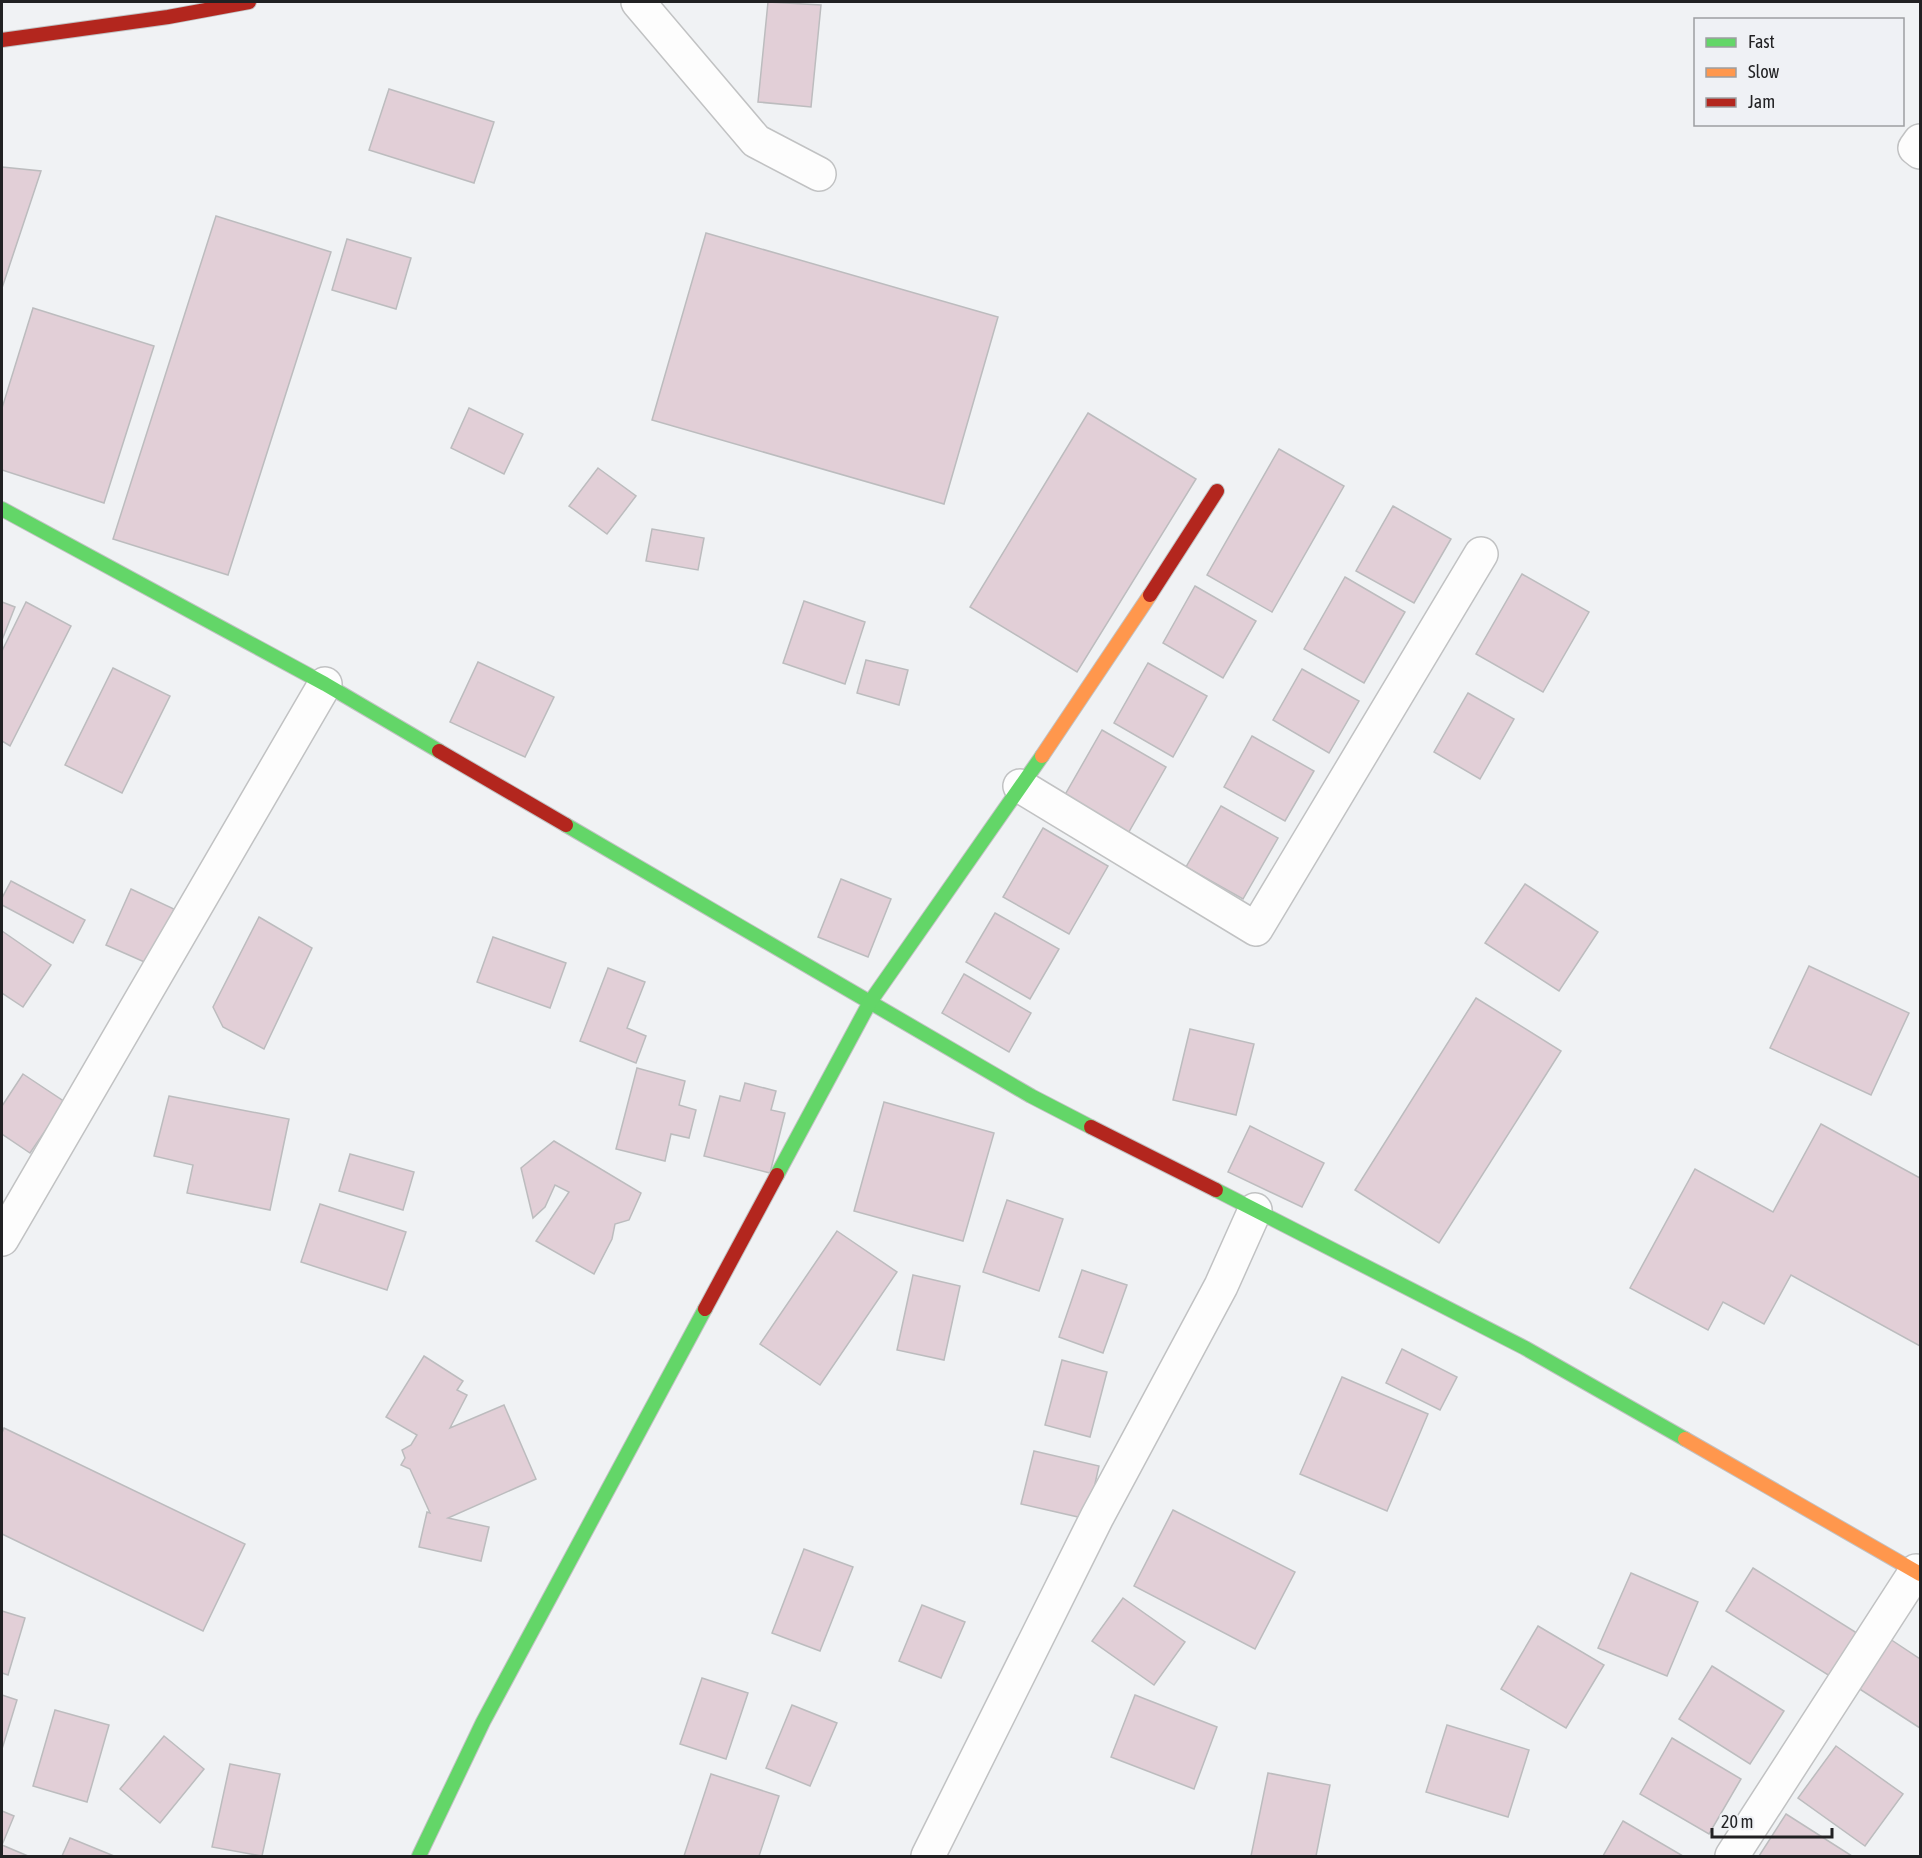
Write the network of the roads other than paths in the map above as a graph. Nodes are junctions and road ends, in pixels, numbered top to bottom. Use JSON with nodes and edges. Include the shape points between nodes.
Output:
{"nodes":[{"id":1,"x":249,"y":2,"type":"edge"},
{"id":2,"x":638,"y":2,"type":"edge"},
{"id":3,"x":2,"y":40,"type":"edge"},
{"id":4,"x":1920,"y":141,"type":"edge"},
{"id":5,"x":1920,"y":152,"type":"edge"},
{"id":6,"x":819,"y":174,"type":"dead end"},
{"id":7,"x":1217,"y":491,"type":"dead end"},
{"id":8,"x":2,"y":509,"type":"edge"},
{"id":9,"x":1481,"y":554,"type":"dead end"},
{"id":10,"x":325,"y":684,"type":"junction"},
{"id":11,"x":1020,"y":786,"type":"junction"},
{"id":12,"x":870,"y":1002,"type":"junction"},
{"id":13,"x":1255,"y":1210,"type":"junction"},
{"id":14,"x":2,"y":1239,"type":"edge"},
{"id":15,"x":1918,"y":1573,"type":"edge"},
{"id":16,"x":419,"y":1857,"type":"edge"},
{"id":17,"x":928,"y":1857,"type":"edge"},
{"id":18,"x":1732,"y":1857,"type":"edge"}],
"edges":[{"from":1,"to":3,"type":"street"},
{"from":2,"to":6,"type":"street","via":[[756,141]]},
{"from":4,"to":5,"type":"street","via":[[1916,148]]},
{"from":7,"to":11,"type":"street","via":[[1098,677]]},
{"from":8,"to":10,"type":"street"},
{"from":9,"to":11,"type":"street","via":[[1256,929]]},
{"from":10,"to":12,"type":"street"},
{"from":10,"to":14,"type":"street"},
{"from":11,"to":12,"type":"street"},
{"from":12,"to":13,"type":"street","via":[[1031,1096]]},
{"from":12,"to":16,"type":"street","via":[[483,1722]]},
{"from":13,"to":15,"type":"street","via":[[1525,1348]]},
{"from":13,"to":17,"type":"street","via":[[1221,1287],[1097,1517]]},
{"from":15,"to":18,"type":"street"}]}
